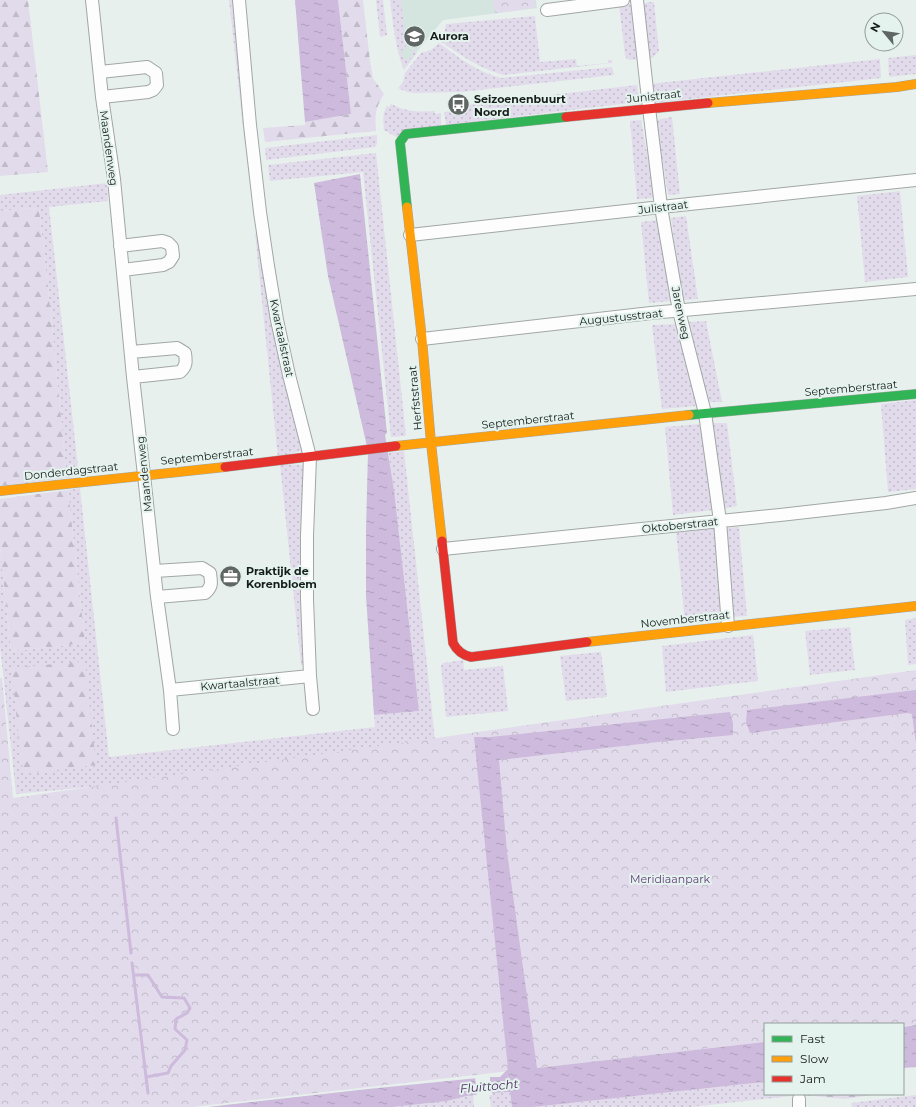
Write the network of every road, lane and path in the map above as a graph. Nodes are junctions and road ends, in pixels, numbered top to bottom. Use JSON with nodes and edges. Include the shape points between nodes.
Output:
{"nodes":[{"id":1,"x":92,"y":0,"type":"edge"},
{"id":2,"x":239,"y":0,"type":"edge"},
{"id":3,"x":623,"y":0,"type":"edge"},
{"id":4,"x":637,"y":0,"type":"edge"},
{"id":5,"x":547,"y":10,"type":"dead end"},
{"id":6,"x":100,"y":72,"type":"junction"},
{"id":7,"x":916,"y":84,"type":"edge"},
{"id":8,"x":102,"y":96,"type":"junction"},
{"id":9,"x":649,"y":108,"type":"junction"},
{"id":10,"x":400,"y":142,"type":"joint"},
{"id":11,"x":916,"y":180,"type":"edge"},
{"id":12,"x":661,"y":206,"type":"junction"},
{"id":13,"x":410,"y":235,"type":"junction"},
{"id":14,"x":120,"y":246,"type":"junction"},
{"id":15,"x":122,"y":270,"type":"junction"},
{"id":16,"x":916,"y":288,"type":"edge"},
{"id":17,"x":679,"y":311,"type":"junction"},
{"id":18,"x":422,"y":339,"type":"junction"},
{"id":19,"x":131,"y":352,"type":"junction"},
{"id":20,"x":133,"y":377,"type":"junction"},
{"id":21,"x":916,"y":394,"type":"edge"},
{"id":22,"x":705,"y":413,"type":"junction"},
{"id":23,"x":431,"y":443,"type":"junction"},
{"id":24,"x":310,"y":457,"type":"junction"},
{"id":25,"x":144,"y":475,"type":"junction"},
{"id":26,"x":0,"y":491,"type":"edge"},
{"id":27,"x":916,"y":498,"type":"edge"},
{"id":28,"x":720,"y":521,"type":"junction"},
{"id":29,"x":443,"y":549,"type":"junction"},
{"id":30,"x":155,"y":571,"type":"junction"},
{"id":31,"x":157,"y":597,"type":"junction"},
{"id":32,"x":916,"y":606,"type":"edge"},
{"id":33,"x":728,"y":626,"type":"junction"},
{"id":34,"x":458,"y":651,"type":"joint"},
{"id":35,"x":310,"y":676,"type":"junction"},
{"id":36,"x":170,"y":690,"type":"junction"},
{"id":37,"x":313,"y":709,"type":"dead end"},
{"id":38,"x":173,"y":729,"type":"dead end"}],
"edges":[{"from":1,"to":6,"type":"street","name":"Maandenweg"},
{"from":2,"to":24,"type":"street","name":"Kwartaalstraat","via":[[250,125],[268,266],[277,320]]},
{"from":3,"to":5,"type":"street"},
{"from":4,"to":9,"type":"street","name":"Jarenweg"},
{"from":6,"to":8,"type":"street","name":"Maandenweg"},
{"from":6,"to":8,"type":"street","name":"Maandenweg","via":[[146,67],[156,73],[157,85],[153,90]]},
{"from":7,"to":9,"type":"street","name":"Junistraat"},
{"from":8,"to":14,"type":"street","name":"Maandenweg","via":[[114,179]]},
{"from":9,"to":10,"type":"street","name":"Junistraat","via":[[406,134]]},
{"from":9,"to":12,"type":"street","name":"Jarenweg"},
{"from":10,"to":13,"type":"street","name":"Herfststraat"},
{"from":11,"to":12,"type":"street","name":"Julistraat"},
{"from":12,"to":13,"type":"street","name":"Julistraat"},
{"from":12,"to":17,"type":"street","name":"Jarenweg"},
{"from":13,"to":18,"type":"street","name":"Herfststraat"},
{"from":14,"to":15,"type":"street","name":"Maandenweg"},
{"from":14,"to":15,"type":"street","via":[[162,241],[172,247],[173,256],[163,265]]},
{"from":15,"to":19,"type":"street","name":"Maandenweg"},
{"from":16,"to":17,"type":"street","name":"Augustusstraat"},
{"from":17,"to":18,"type":"street","name":"Augustusstraat"},
{"from":17,"to":22,"type":"street","name":"Jarenweg"},
{"from":18,"to":23,"type":"street","name":"Herfststraat"},
{"from":19,"to":20,"type":"street","name":"Maandenweg"},
{"from":19,"to":20,"type":"street","via":[[177,348],[185,353],[186,364],[180,372]]},
{"from":20,"to":25,"type":"street","name":"Maandenweg"},
{"from":21,"to":22,"type":"street","name":"Septemberstraat"},
{"from":22,"to":23,"type":"street","name":"Septemberstraat"},
{"from":22,"to":28,"type":"street","name":"Jarenweg"},
{"from":23,"to":24,"type":"street","name":"Septemberstraat"},
{"from":23,"to":29,"type":"street","name":"Herfststraat"},
{"from":24,"to":25,"type":"street","name":"Septemberstraat"},
{"from":24,"to":35,"type":"street","name":"Kwartaalstraat","via":[[307,536]]},
{"from":25,"to":26,"type":"street","name":"Donderdagstraat"},
{"from":25,"to":30,"type":"street","name":"Maandenweg"},
{"from":27,"to":28,"type":"street","name":"Oktoberstraat"},
{"from":28,"to":29,"type":"street","name":"Oktoberstraat"},
{"from":28,"to":33,"type":"street","name":"Jarenweg"},
{"from":29,"to":34,"type":"street","name":"Herfststraat","via":[[453,643]]},
{"from":30,"to":31,"type":"street","name":"Maandenweg"},
{"from":30,"to":31,"type":"street","via":[[202,568],[210,573],[212,585],[205,593]]},
{"from":31,"to":36,"type":"street","name":"Maandenweg"},
{"from":32,"to":33,"type":"street","name":"Novemberstraat"},
{"from":33,"to":34,"type":"street","name":"Novemberstraat","via":[[471,656]]},
{"from":35,"to":36,"type":"street","name":"Kwartaalstraat"},
{"from":35,"to":37,"type":"street","name":"Kwartaalstraat"},
{"from":36,"to":38,"type":"street","name":"Maandenweg"}]}
